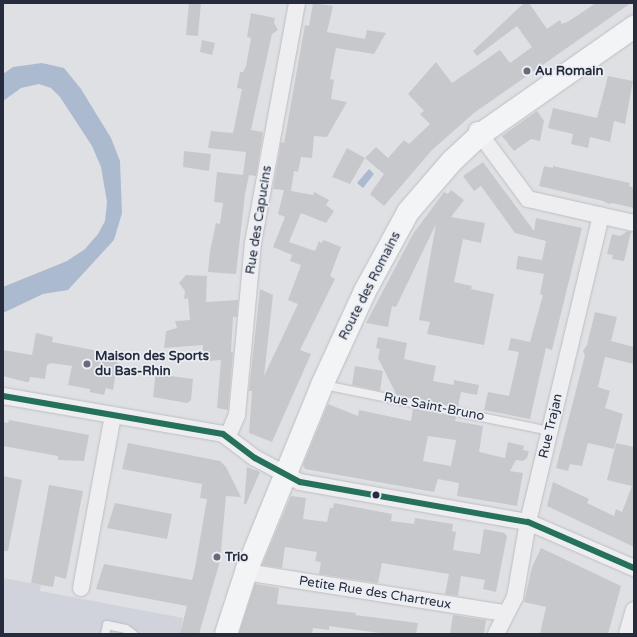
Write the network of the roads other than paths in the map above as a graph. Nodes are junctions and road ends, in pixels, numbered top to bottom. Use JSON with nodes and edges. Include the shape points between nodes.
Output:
{"nodes":[{"id":1,"x":297,"y":3,"type":"edge"},
{"id":2,"x":634,"y":27,"type":"edge"},
{"id":3,"x":479,"y":132,"type":"junction"},
{"id":4,"x":601,"y":216,"type":"junction"},
{"id":5,"x":634,"y":223,"type":"edge"},
{"id":6,"x":320,"y":384,"type":"junction"},
{"id":7,"x":3,"y":396,"type":"edge"},
{"id":8,"x":113,"y":416,"type":"junction"},
{"id":9,"x":550,"y":431,"type":"junction"},
{"id":10,"x":228,"y":436,"type":"junction"},
{"id":11,"x":286,"y":476,"type":"junction"},
{"id":12,"x":528,"y":522,"type":"junction"},
{"id":13,"x":634,"y":568,"type":"edge"},
{"id":14,"x":247,"y":569,"type":"junction"},
{"id":15,"x":81,"y":588,"type":"dead end"},
{"id":16,"x":634,"y":610,"type":"edge"},
{"id":17,"x":505,"y":613,"type":"junction"},
{"id":18,"x":105,"y":634,"type":"edge"},
{"id":19,"x":133,"y":634,"type":"edge"},
{"id":20,"x":226,"y":634,"type":"edge"},
{"id":21,"x":496,"y":634,"type":"edge"},
{"id":22,"x":627,"y":634,"type":"edge"}],
"edges":[{"from":1,"to":10,"type":"street","name":"Rue des Capucins","via":[[253,243],[237,415]]},
{"from":2,"to":3,"type":"main road","name":"Route des Romains"},
{"from":3,"to":4,"type":"street","via":[[528,199]]},
{"from":3,"to":6,"type":"main road","name":"Route des Romains","via":[[408,212],[365,291]]},
{"from":4,"to":5,"type":"street"},
{"from":4,"to":9,"type":"street","name":"Rue Trajan"},
{"from":6,"to":9,"type":"lane","name":"Rue Saint-Bruno"},
{"from":6,"to":11,"type":"main road","name":"Route des Romains"},
{"from":7,"to":8,"type":"street"},
{"from":8,"to":10,"type":"street"},
{"from":8,"to":15,"type":"street"},
{"from":9,"to":12,"type":"street","name":"Rue Trajan"},
{"from":10,"to":11,"type":"street","via":[[255,458]]},
{"from":11,"to":12,"type":"street","via":[[300,482]]},
{"from":11,"to":14,"type":"main road","name":"Route des Romains"},
{"from":12,"to":13,"type":"street"},
{"from":12,"to":17,"type":"street","name":"Rue Trajan","via":[[515,597]]},
{"from":14,"to":17,"type":"street","name":"Petite Rue des Chartreux","via":[[258,574]]},
{"from":14,"to":20,"type":"main road","name":"Route des Romains"},
{"from":16,"to":22,"type":"street"},
{"from":17,"to":21,"type":"street","name":"Rue Trajan"},
{"from":18,"to":19,"type":"lane","via":[[107,625],[126,629]]}]}
